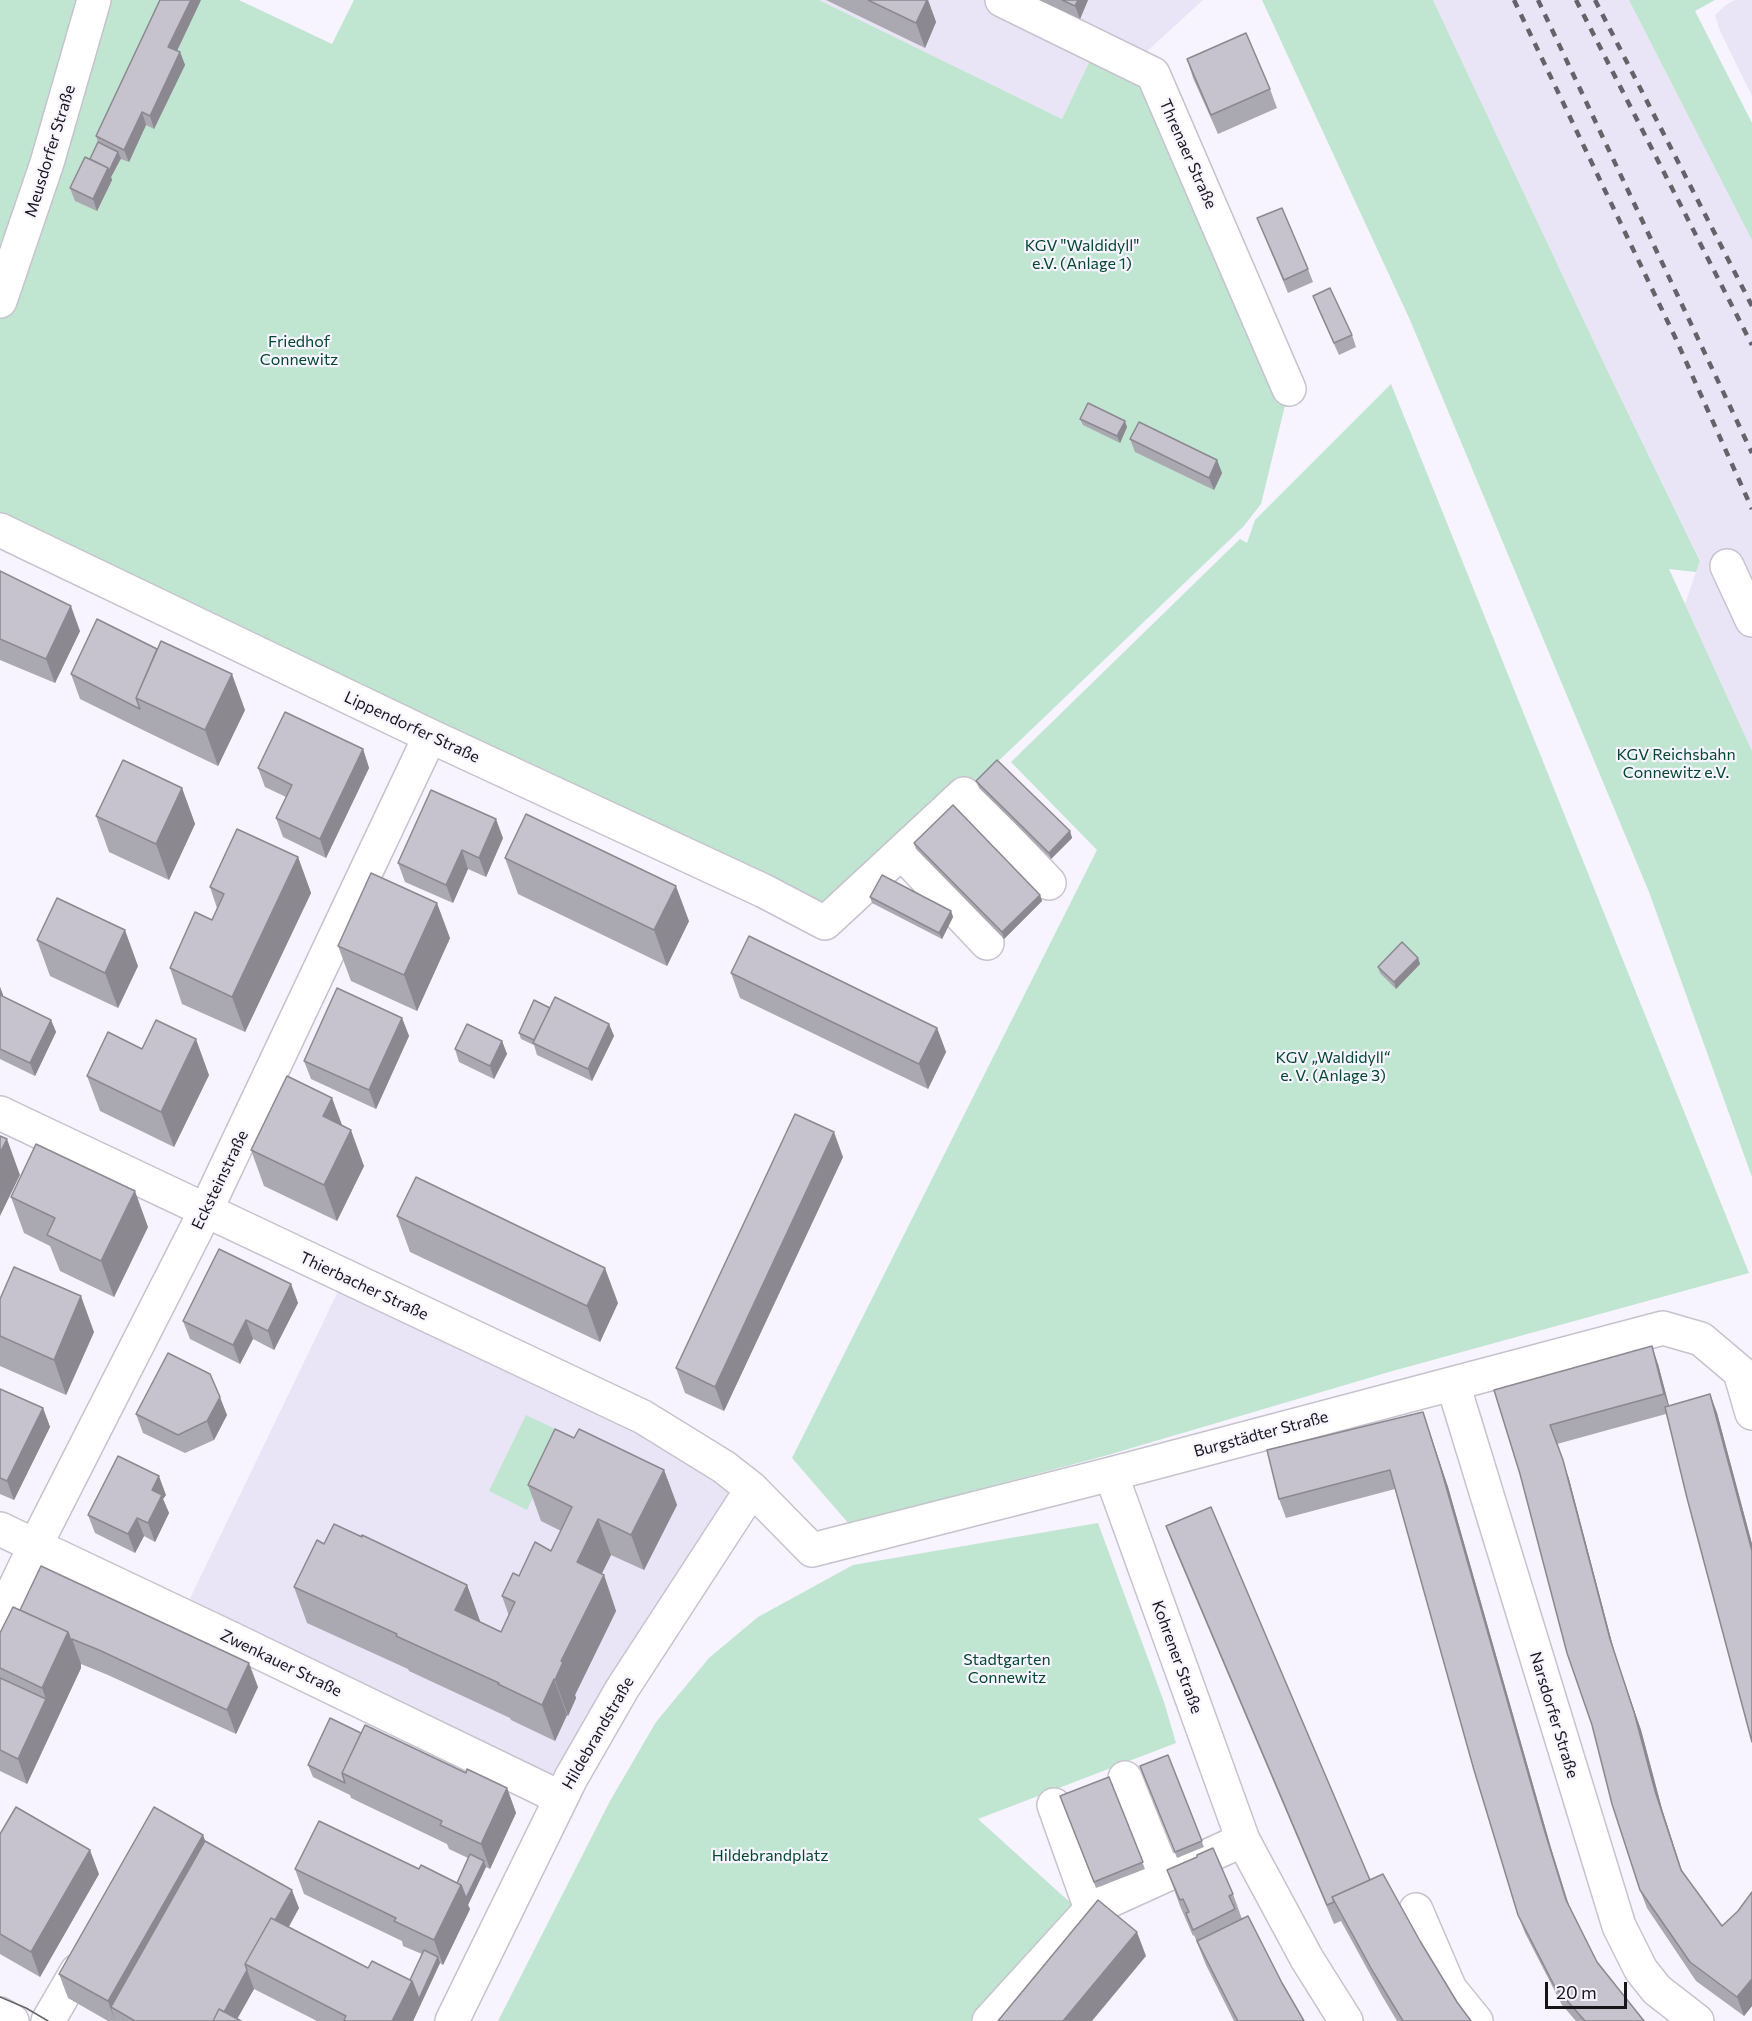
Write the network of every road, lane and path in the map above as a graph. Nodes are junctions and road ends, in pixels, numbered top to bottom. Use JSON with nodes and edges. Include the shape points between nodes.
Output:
{"nodes":[{"id":1,"x":94,"y":0,"type":"edge"},
{"id":2,"x":1002,"y":0,"type":"edge"},
{"id":3,"x":0,"y":301,"type":"edge"},
{"id":4,"x":1289,"y":390,"type":"dead end"},
{"id":5,"x":0,"y":530,"type":"edge"},
{"id":6,"x":1727,"y":566,"type":"dead end"},
{"id":7,"x":1752,"y":620,"type":"edge"},
{"id":8,"x":430,"y":736,"type":"junction"},
{"id":9,"x":902,"y":853,"type":"junction"},
{"id":10,"x":1049,"y":883,"type":"dead end"},
{"id":11,"x":987,"y":943,"type":"dead end"},
{"id":12,"x":0,"y":1113,"type":"edge"},
{"id":13,"x":206,"y":1212,"type":"junction"},
{"id":14,"x":1453,"y":1384,"type":"junction"},
{"id":15,"x":1752,"y":1413,"type":"edge"},
{"id":16,"x":1111,"y":1474,"type":"junction"},
{"id":17,"x":752,"y":1489,"type":"junction"},
{"id":18,"x":0,"y":1529,"type":"edge"},
{"id":19,"x":35,"y":1546,"type":"junction"},
{"id":20,"x":0,"y":1619,"type":"edge"},
{"id":21,"x":1125,"y":1778,"type":"dead end"},
{"id":22,"x":561,"y":1798,"type":"junction"},
{"id":23,"x":1054,"y":1805,"type":"dead end"},
{"id":24,"x":1243,"y":1840,"type":"junction"},
{"id":25,"x":1164,"y":1875,"type":"junction"},
{"id":26,"x":1091,"y":1909,"type":"junction"},
{"id":27,"x":1416,"y":1910,"type":"dead end"},
{"id":28,"x":77,"y":1971,"type":"edge"},
{"id":29,"x":0,"y":2014,"type":"edge"},
{"id":30,"x":12,"y":2021,"type":"edge"},
{"id":31,"x":48,"y":2021,"type":"edge"},
{"id":32,"x":452,"y":2021,"type":"edge"},
{"id":33,"x":989,"y":2021,"type":"edge"},
{"id":34,"x":1346,"y":2021,"type":"edge"},
{"id":35,"x":1476,"y":2021,"type":"edge"},
{"id":36,"x":1697,"y":2021,"type":"edge"}],
"edges":[{"from":1,"to":3,"type":"street","name":"Meusdorfer Straße","via":[[47,163]]},
{"from":2,"to":4,"type":"street","name":"Threnaer Straße","via":[[1153,74]]},
{"from":5,"to":8,"type":"street","name":"Lippendorfer Straße"},
{"from":6,"to":7,"type":"street"},
{"from":8,"to":9,"type":"street","name":"Lippendorfer Straße","via":[[764,891],[825,924]]},
{"from":8,"to":13,"type":"street","name":"Ecksteinstraße"},
{"from":9,"to":10,"type":"street","via":[[964,795]]},
{"from":9,"to":11,"type":"street"},
{"from":12,"to":13,"type":"street","name":"Thierbacher Straße"},
{"from":13,"to":17,"type":"street","name":"Thierbacher Straße","via":[[643,1418],[724,1467]]},
{"from":13,"to":19,"type":"street","name":"Ecksteinstraße"},
{"from":14,"to":15,"type":"street","name":"Burgstädter Straße","via":[[1663,1328],[1701,1339],[1740,1372]]},
{"from":14,"to":16,"type":"street","name":"Burgstädter Straße"},
{"from":14,"to":36,"type":"street","name":"Narsdorfer Straße","via":[[1619,1926],[1641,1970],[1658,1990]]},
{"from":16,"to":17,"type":"street","name":"Burgstädter Straße","via":[[812,1550]]},
{"from":16,"to":24,"type":"street","name":"Kohrener Straße"},
{"from":17,"to":22,"type":"street","name":"Hildebrandstraße","via":[[621,1689]]},
{"from":18,"to":19,"type":"street","name":"Zwenkauer Straße"},
{"from":19,"to":20,"type":"street","name":"Ecksteinstraße"},
{"from":19,"to":22,"type":"street","name":"Zwenkauer Straße"},
{"from":21,"to":25,"type":"street"},
{"from":22,"to":32,"type":"street","name":"Hildebrandstraße"},
{"from":23,"to":26,"type":"street"},
{"from":24,"to":25,"type":"street"},
{"from":24,"to":34,"type":"street","name":"Kohrener Straße","via":[[1307,1959]]},
{"from":25,"to":26,"type":"street"},
{"from":26,"to":33,"type":"street"},
{"from":27,"to":35,"type":"street","via":[[1450,1989]]},
{"from":28,"to":31,"type":"street"},
{"from":29,"to":30,"type":"street"}]}
